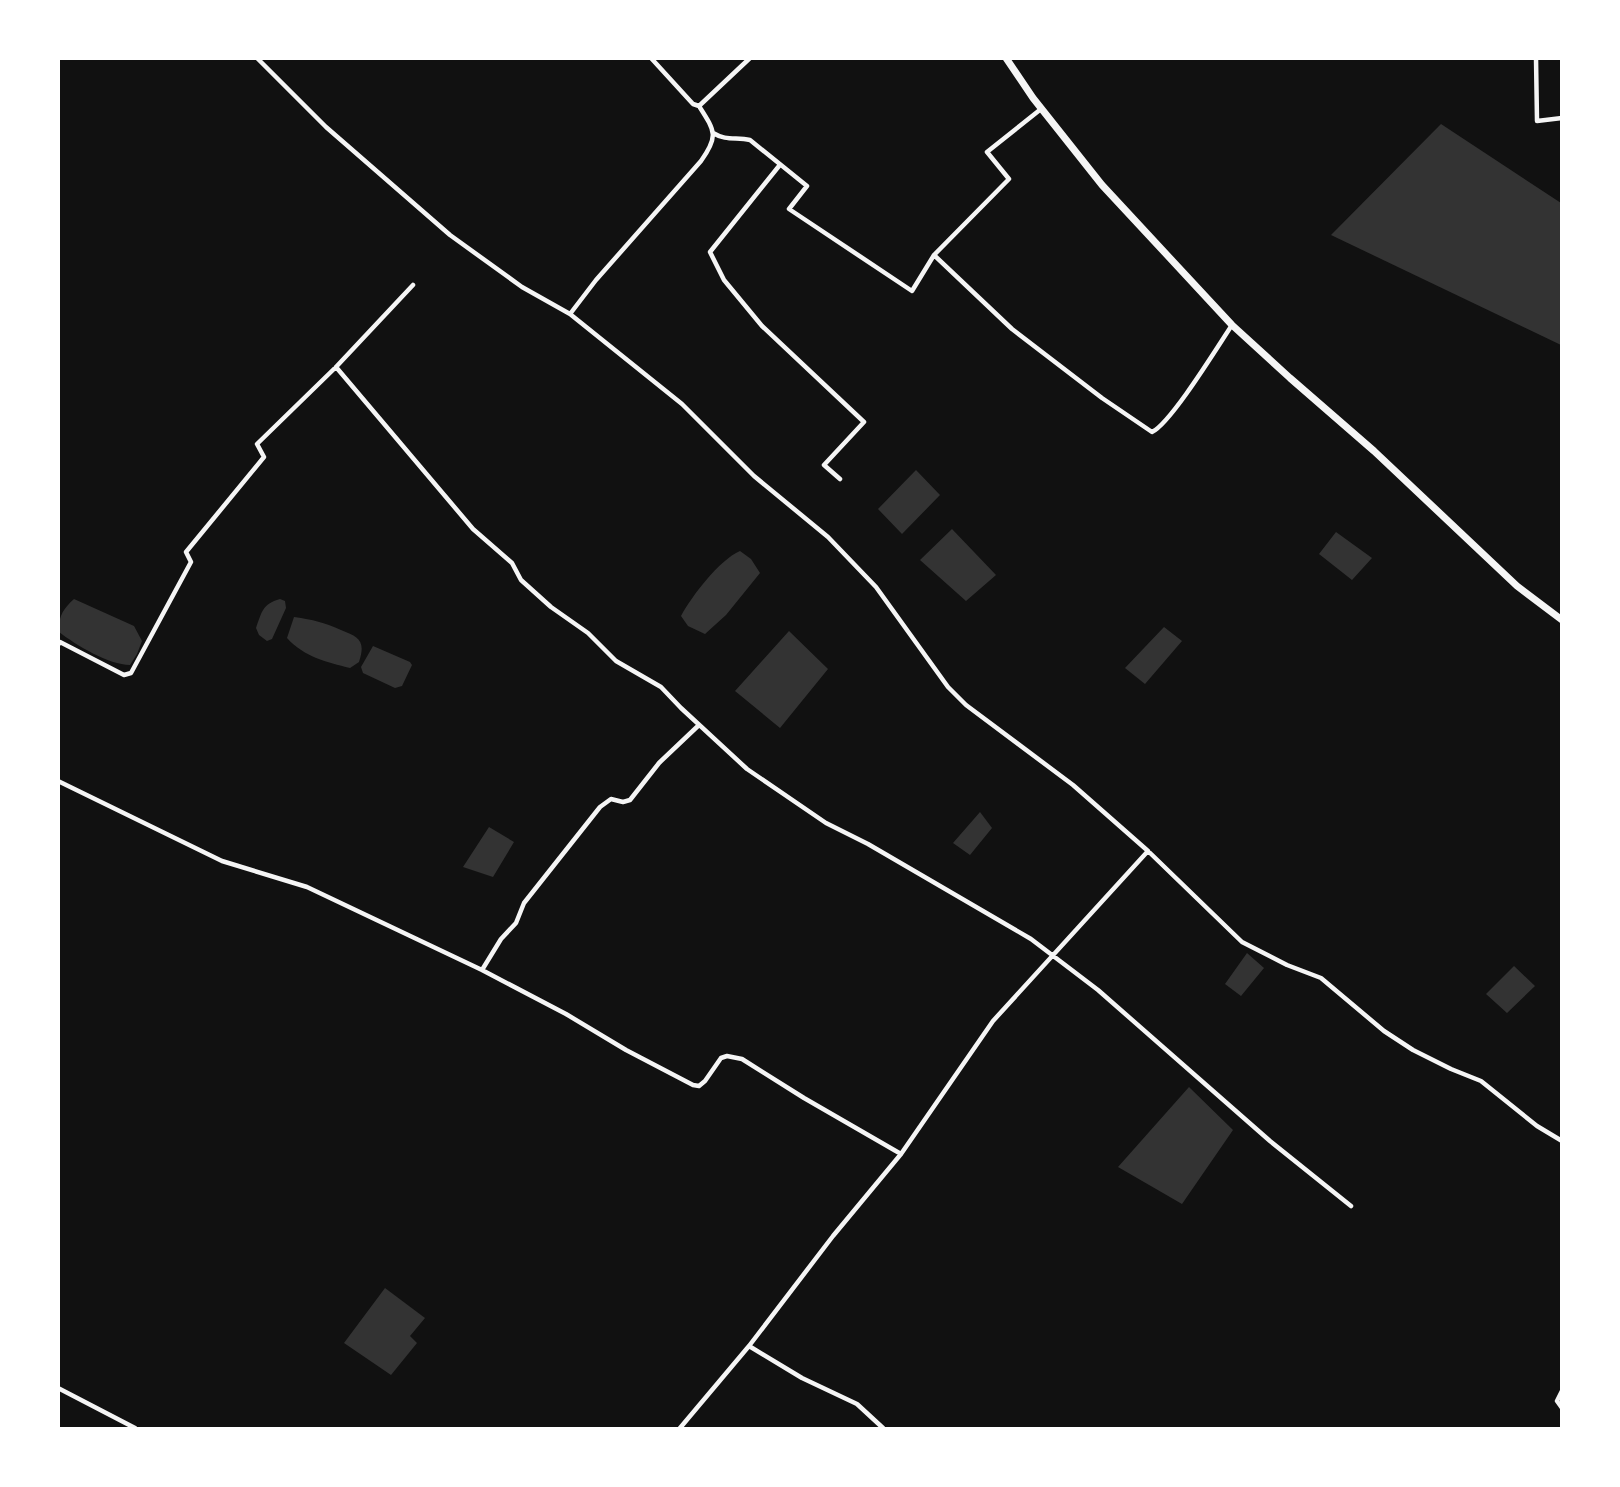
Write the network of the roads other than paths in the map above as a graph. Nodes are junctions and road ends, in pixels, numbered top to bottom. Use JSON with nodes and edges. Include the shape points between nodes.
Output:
{"nodes":[{"id":1,"x":257,"y":58,"type":"edge"},
{"id":2,"x":651,"y":58,"type":"edge"},
{"id":3,"x":750,"y":58,"type":"edge"},
{"id":4,"x":1006,"y":58,"type":"edge"},
{"id":5,"x":1536,"y":58,"type":"edge"},
{"id":6,"x":699,"y":106,"type":"junction"},
{"id":7,"x":1041,"y":109,"type":"junction"},
{"id":8,"x":1562,"y":118,"type":"edge"},
{"id":9,"x":714,"y":133,"type":"junction"},
{"id":10,"x":779,"y":166,"type":"junction"},
{"id":11,"x":934,"y":255,"type":"junction"},
{"id":12,"x":413,"y":285,"type":"dead end"},
{"id":13,"x":570,"y":314,"type":"junction"},
{"id":14,"x":1232,"y":325,"type":"junction"},
{"id":15,"x":336,"y":367,"type":"junction"},
{"id":16,"x":840,"y":479,"type":"dead end"},
{"id":17,"x":1562,"y":620,"type":"edge"},
{"id":18,"x":58,"y":645,"type":"edge"},
{"id":19,"x":699,"y":725,"type":"junction"},
{"id":20,"x":58,"y":781,"type":"edge"},
{"id":21,"x":1148,"y":851,"type":"junction"},
{"id":22,"x":482,"y":970,"type":"junction"},
{"id":23,"x":1562,"y":1142,"type":"edge"},
{"id":24,"x":901,"y":1154,"type":"junction"},
{"id":25,"x":1351,"y":1206,"type":"dead end"},
{"id":26,"x":749,"y":1346,"type":"junction"},
{"id":27,"x":58,"y":1388,"type":"edge"},
{"id":28,"x":1562,"y":1391,"type":"edge"},
{"id":29,"x":1562,"y":1408,"type":"edge"},
{"id":30,"x":135,"y":1428,"type":"edge"},
{"id":31,"x":680,"y":1428,"type":"edge"},
{"id":32,"x":883,"y":1428,"type":"edge"}],
"edges":[{"from":1,"to":13,"type":"street","via":[[326,127],[450,235],[522,287]]},
{"from":2,"to":6,"type":"street"},
{"from":3,"to":6,"type":"street"},
{"from":4,"to":7,"type":"main road"},
{"from":5,"to":8,"type":"street","via":[[1537,121]]},
{"from":6,"to":9,"type":"street"},
{"from":7,"to":11,"type":"street","via":[[987,152],[1009,179]]},
{"from":7,"to":14,"type":"main road","via":[[1102,185]]},
{"from":9,"to":10,"type":"street","via":[[729,140],[750,140]]},
{"from":9,"to":13,"type":"street","via":[[712,145],[701,161]]},
{"from":10,"to":11,"type":"street","via":[[807,186],[789,209],[912,291]]},
{"from":10,"to":16,"type":"street","via":[[710,252],[724,280],[762,326],[864,422],[824,465]]},
{"from":11,"to":14,"type":"street","via":[[1012,329],[1152,432],[1166,421]]},
{"from":12,"to":15,"type":"street"},
{"from":13,"to":21,"type":"street","via":[[682,404],[754,476],[828,537],[876,587],[960,699],[1073,785]]},
{"from":14,"to":17,"type":"main road","via":[[1517,586]]},
{"from":15,"to":18,"type":"street","via":[[257,444],[264,457],[186,552],[191,562],[131,673],[124,675],[60,642]]},
{"from":15,"to":19,"type":"street","via":[[473,529],[512,563],[521,580],[588,633],[616,661],[661,687]]},
{"from":19,"to":22,"type":"street","via":[[659,763],[630,800],[611,799],[600,807],[524,903],[516,923]]},
{"from":19,"to":25,"type":"street","via":[[747,769],[826,823],[1031,939],[1098,990],[1262,1134]]},
{"from":20,"to":22,"type":"street","via":[[222,861],[307,887]]},
{"from":21,"to":23,"type":"street","via":[[1242,942],[1321,978],[1384,1031],[1413,1050],[1481,1081]]},
{"from":21,"to":24,"type":"street","via":[[993,1021]]},
{"from":22,"to":24,"type":"street","via":[[693,1085],[705,1081],[721,1058],[742,1059]]},
{"from":24,"to":26,"type":"street"},
{"from":26,"to":31,"type":"street"},
{"from":26,"to":32,"type":"street","via":[[802,1378],[857,1404]]},
{"from":27,"to":30,"type":"street"},
{"from":28,"to":29,"type":"street","via":[[1557,1401]]}]}
